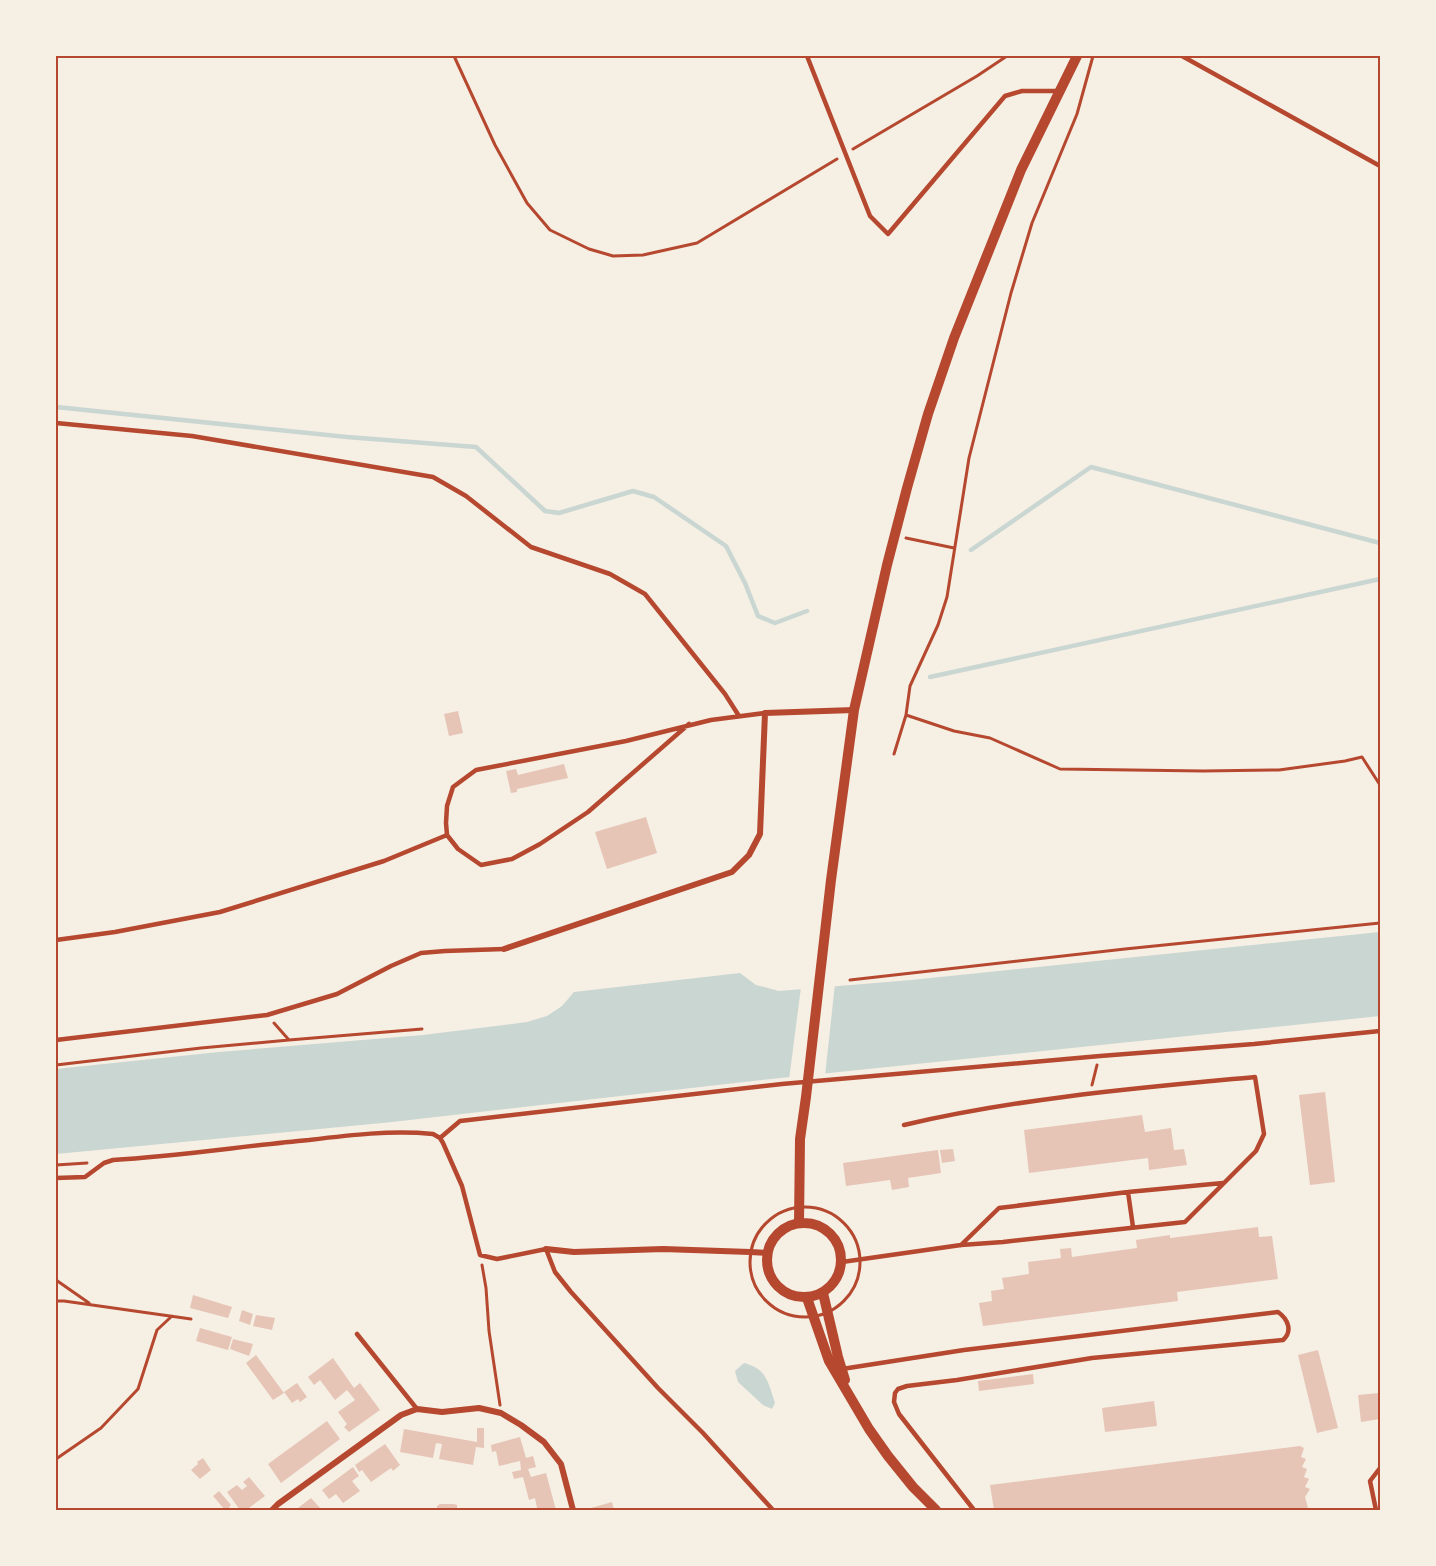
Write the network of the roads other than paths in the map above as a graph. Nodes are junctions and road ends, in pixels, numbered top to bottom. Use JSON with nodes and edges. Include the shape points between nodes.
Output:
{"nodes":[{"id":1,"x":807,"y":56,"type":"edge"},
{"id":2,"x":1077,"y":56,"type":"edge"},
{"id":3,"x":1182,"y":56,"type":"edge"},
{"id":4,"x":1059,"y":91,"type":"junction"},
{"id":5,"x":1380,"y":166,"type":"edge"},
{"id":6,"x":56,"y":423,"type":"edge"},
{"id":7,"x":854,"y":710,"type":"junction"},
{"id":8,"x":765,"y":713,"type":"junction"},
{"id":9,"x":740,"y":716,"type":"junction"},
{"id":10,"x":690,"y":724,"type":"junction"},
{"id":11,"x":447,"y":835,"type":"junction"},
{"id":12,"x":56,"y":940,"type":"edge"},
{"id":13,"x":504,"y":949,"type":"joint"},
{"id":14,"x":1380,"y":1031,"type":"edge"},
{"id":15,"x":56,"y":1040,"type":"edge"},
{"id":16,"x":904,"y":1125,"type":"dead end"},
{"id":17,"x":440,"y":1138,"type":"junction"},
{"id":18,"x":56,"y":1178,"type":"edge"},
{"id":19,"x":1224,"y":1183,"type":"junction"},
{"id":20,"x":1128,"y":1192,"type":"junction"},
{"id":21,"x":799,"y":1223,"type":"junction"},
{"id":22,"x":1132,"y":1227,"type":"junction"},
{"id":23,"x":960,"y":1245,"type":"junction"},
{"id":24,"x":546,"y":1249,"type":"junction"},
{"id":25,"x":767,"y":1253,"type":"junction"},
{"id":26,"x":842,"y":1262,"type":"junction"},
{"id":27,"x":823,"y":1293,"type":"junction"},
{"id":28,"x":807,"y":1298,"type":"junction"},
{"id":29,"x":357,"y":1334,"type":"dead end"},
{"id":30,"x":842,"y":1369,"type":"junction"},
{"id":31,"x":852,"y":1400,"type":"junction"},
{"id":32,"x":417,"y":1409,"type":"junction"},
{"id":33,"x":1380,"y":1468,"type":"edge"},
{"id":34,"x":272,"y":1510,"type":"edge"},
{"id":35,"x":573,"y":1510,"type":"edge"},
{"id":36,"x":773,"y":1510,"type":"edge"},
{"id":37,"x":936,"y":1510,"type":"edge"},
{"id":38,"x":974,"y":1510,"type":"edge"},
{"id":39,"x":1376,"y":1510,"type":"edge"}],
"edges":[{"from":1,"to":4,"type":"lane","via":[[870,216],[888,234],[1005,96]]},
{"from":2,"to":4,"type":"street"},
{"from":3,"to":5,"type":"lane"},
{"from":4,"to":7,"type":"street","via":[[1021,170],[928,414],[894,536]]},
{"from":6,"to":9,"type":"lane","via":[[192,436],[433,477],[466,496],[531,546],[610,574],[645,594]]},
{"from":7,"to":8,"type":"street"},
{"from":7,"to":21,"type":"street","via":[[800,1139]]},
{"from":8,"to":9,"type":"lane"},
{"from":8,"to":13,"type":"street","via":[[760,834],[749,855],[732,872]]},
{"from":9,"to":10,"type":"lane"},
{"from":10,"to":11,"type":"lane","via":[[626,741],[476,770],[453,787],[447,806]]},
{"from":10,"to":11,"type":"lane","via":[[588,812],[512,859],[481,865],[458,849]]},
{"from":11,"to":12,"type":"lane","via":[[384,861],[220,912]]},
{"from":13,"to":15,"type":"lane","via":[[421,953],[337,994],[267,1015]]},
{"from":14,"to":17,"type":"lane","via":[[782,1084],[460,1121]]},
{"from":16,"to":19,"type":"lane","via":[[1090,1093],[1256,1077],[1264,1134],[1256,1151]]},
{"from":17,"to":18,"type":"lane","via":[[425,1133],[380,1133],[113,1160],[85,1177]]},
{"from":17,"to":24,"type":"lane","via":[[462,1186],[480,1255],[497,1259]]},
{"from":19,"to":20,"type":"lane"},
{"from":19,"to":22,"type":"lane","via":[[1185,1222]]},
{"from":20,"to":22,"type":"lane"},
{"from":20,"to":23,"type":"lane","via":[[999,1208]]},
{"from":21,"to":25,"type":"street","via":[[778,1233]]},
{"from":21,"to":26,"type":"street","via":[[824,1228],[834,1237]]},
{"from":22,"to":23,"type":"lane"},
{"from":23,"to":26,"type":"lane"},
{"from":24,"to":25,"type":"street"},
{"from":24,"to":36,"type":"lane","via":[[555,1272],[571,1292]]},
{"from":25,"to":28,"type":"street","via":[[772,1280],[781,1290]]},
{"from":26,"to":27,"type":"street","via":[[833,1285]]},
{"from":27,"to":28,"type":"street"},
{"from":27,"to":30,"type":"street"},
{"from":28,"to":31,"type":"street","via":[[829,1361]]},
{"from":29,"to":32,"type":"lane"},
{"from":30,"to":31,"type":"street"},
{"from":30,"to":38,"type":"lane","via":[[1278,1312],[1287,1321],[1289,1327],[1283,1340],[1092,1358],[898,1389],[894,1402],[899,1413]]},
{"from":31,"to":37,"type":"street","via":[[888,1456]]},
{"from":32,"to":34,"type":"street","via":[[401,1415]]},
{"from":32,"to":35,"type":"street","via":[[442,1412],[479,1408],[501,1413],[521,1425],[544,1442],[561,1464]]},
{"from":33,"to":39,"type":"lane","via":[[1370,1481]]}]}
